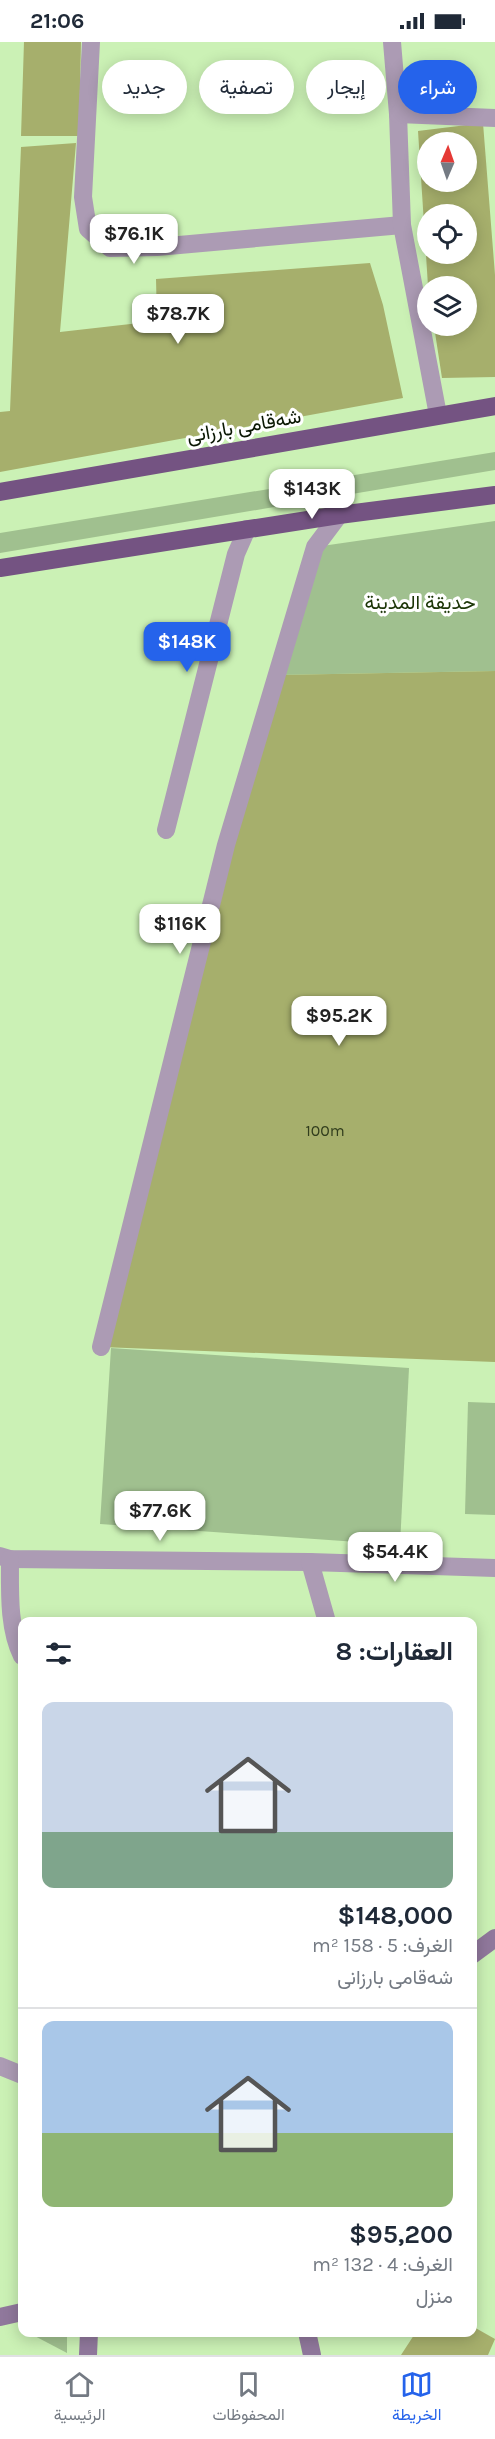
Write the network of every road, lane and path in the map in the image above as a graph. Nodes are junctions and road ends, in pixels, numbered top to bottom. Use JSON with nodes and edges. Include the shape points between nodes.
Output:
{"nodes":[{"id":1,"x":91,"y":42,"type":"edge"},
{"id":2,"x":392,"y":42,"type":"edge"},
{"id":3,"x":398,"y":114,"type":"junction"},
{"id":4,"x":495,"y":118,"type":"edge"},
{"id":5,"x":402,"y":225,"type":"junction"},
{"id":6,"x":495,"y":405,"type":"edge"},
{"id":7,"x":438,"y":416,"type":"junction"},
{"id":8,"x":0,"y":492,"type":"edge"},
{"id":9,"x":495,"y":495,"type":"edge"},
{"id":10,"x":339,"y":515,"type":"junction"},
{"id":11,"x":247,"y":529,"type":"junction"},
{"id":12,"x":0,"y":568,"type":"edge"},
{"id":13,"x":166,"y":830,"type":"dead end"},
{"id":14,"x":101,"y":1347,"type":"dead end"},
{"id":15,"x":3,"y":1560,"type":"edge"},
{"id":16,"x":310,"y":1562,"type":"junction"},
{"id":17,"x":495,"y":1568,"type":"edge"},
{"id":18,"x":326,"y":1617,"type":"edge"},
{"id":19,"x":18,"y":1647,"type":"edge"},
{"id":20,"x":495,"y":1938,"type":"edge"},
{"id":21,"x":477,"y":1949,"type":"edge"},
{"id":22,"x":0,"y":2066,"type":"edge"},
{"id":23,"x":18,"y":2073,"type":"edge"},
{"id":24,"x":18,"y":2313,"type":"edge"},
{"id":25,"x":0,"y":2317,"type":"edge"},
{"id":26,"x":88,"y":2337,"type":"edge"},
{"id":27,"x":88,"y":2355,"type":"edge"}],
"edges":[{"from":1,"to":5,"type":"street","via":[[83,197],[88,230],[110,248]]},
{"from":2,"to":3,"type":"street"},
{"from":3,"to":4,"type":"street"},
{"from":3,"to":5,"type":"street"},
{"from":5,"to":7,"type":"street"},
{"from":6,"to":7,"type":"highway","name":"شەقامی بارزانی"},
{"from":7,"to":8,"type":"highway","name":"شەقامی بارزانی"},
{"from":9,"to":10,"type":"highway"},
{"from":10,"to":11,"type":"highway"},
{"from":10,"to":14,"type":"street","via":[[315,547],[226,845]]},
{"from":11,"to":12,"type":"highway"},
{"from":11,"to":13,"type":"street","via":[[236,554]]},
{"from":15,"to":16,"type":"street"},
{"from":15,"to":19,"type":"street"},
{"from":16,"to":17,"type":"street"},
{"from":16,"to":18,"type":"street"},
{"from":20,"to":21,"type":"main road"},
{"from":22,"to":23,"type":"street"},
{"from":24,"to":25,"type":"main road"},
{"from":26,"to":27,"type":"main road"}]}
